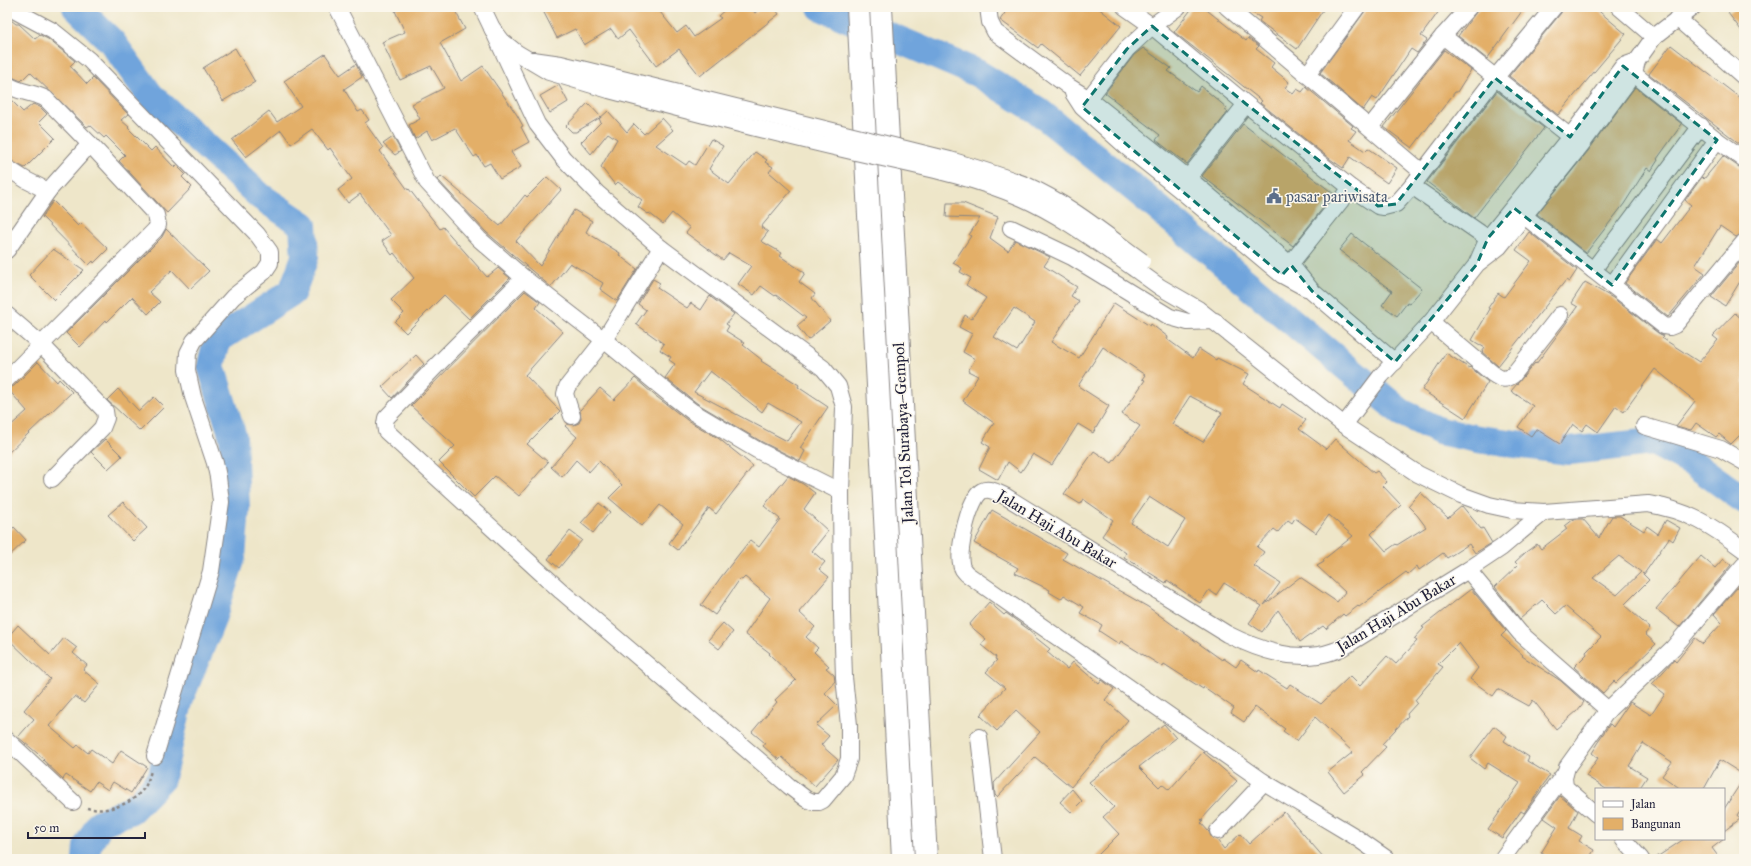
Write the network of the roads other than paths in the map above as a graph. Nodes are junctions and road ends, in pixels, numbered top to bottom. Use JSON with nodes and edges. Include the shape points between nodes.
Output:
{"nodes":[{"id":1,"x":8,"y":7,"type":"edge"},
{"id":2,"x":482,"y":7,"type":"edge"},
{"id":3,"x":988,"y":7,"type":"edge"},
{"id":4,"x":1125,"y":7,"type":"edge"},
{"id":5,"x":1178,"y":7,"type":"edge"},
{"id":6,"x":1227,"y":7,"type":"edge"},
{"id":7,"x":1357,"y":7,"type":"edge"},
{"id":8,"x":1469,"y":7,"type":"edge"},
{"id":9,"x":1554,"y":7,"type":"edge"},
{"id":10,"x":1619,"y":7,"type":"edge"},
{"id":11,"x":1693,"y":7,"type":"edge"},
{"id":12,"x":340,"y":8,"type":"edge"},
{"id":13,"x":858,"y":9,"type":"edge"},
{"id":14,"x":881,"y":11,"type":"edge"},
{"id":15,"x":1677,"y":18,"type":"junction"},
{"id":16,"x":1152,"y":26,"type":"junction"},
{"id":17,"x":492,"y":28,"type":"junction"},
{"id":18,"x":1443,"y":36,"type":"junction"},
{"id":19,"x":1654,"y":37,"type":"junction"},
{"id":20,"x":1631,"y":66,"type":"junction"},
{"id":21,"x":1307,"y":76,"type":"junction"},
{"id":22,"x":1744,"y":77,"type":"edge"},
{"id":23,"x":1495,"y":78,"type":"junction"},
{"id":24,"x":7,"y":84,"type":"edge"},
{"id":25,"x":1086,"y":103,"type":"junction"},
{"id":26,"x":1246,"y":104,"type":"junction"},
{"id":27,"x":1701,"y":126,"type":"junction"},
{"id":28,"x":1370,"y":127,"type":"junction"},
{"id":29,"x":1717,"y":140,"type":"junction"},
{"id":30,"x":1575,"y":141,"type":"junction"},
{"id":31,"x":90,"y":144,"type":"junction"},
{"id":32,"x":1744,"y":159,"type":"edge"},
{"id":33,"x":7,"y":168,"type":"edge"},
{"id":34,"x":1422,"y":172,"type":"junction"},
{"id":35,"x":1661,"y":181,"type":"junction"},
{"id":36,"x":1184,"y":183,"type":"junction"},
{"id":37,"x":1412,"y":186,"type":"junction"},
{"id":38,"x":1351,"y":188,"type":"junction"},
{"id":39,"x":48,"y":191,"type":"junction"},
{"id":40,"x":1677,"y":194,"type":"junction"},
{"id":41,"x":1519,"y":212,"type":"junction"},
{"id":42,"x":1011,"y":228,"type":"dead end"},
{"id":43,"x":1493,"y":242,"type":"junction"},
{"id":44,"x":1744,"y":242,"type":"edge"},
{"id":45,"x":661,"y":248,"type":"junction"},
{"id":46,"x":7,"y":250,"type":"edge"},
{"id":47,"x":1286,"y":270,"type":"junction"},
{"id":48,"x":1593,"y":270,"type":"junction"},
{"id":49,"x":524,"y":278,"type":"junction"},
{"id":50,"x":1612,"y":285,"type":"junction"},
{"id":51,"x":7,"y":315,"type":"edge"},
{"id":52,"x":1560,"y":315,"type":"dead end"},
{"id":53,"x":1215,"y":321,"type":"junction"},
{"id":54,"x":1431,"y":322,"type":"junction"},
{"id":55,"x":607,"y":335,"type":"junction"},
{"id":56,"x":42,"y":344,"type":"junction"},
{"id":57,"x":1394,"y":362,"type":"junction"},
{"id":58,"x":7,"y":379,"type":"edge"},
{"id":59,"x":572,"y":416,"type":"dead end"},
{"id":60,"x":1348,"y":420,"type":"junction"},
{"id":61,"x":1644,"y":426,"type":"dead end"},
{"id":62,"x":1744,"y":462,"type":"edge"},
{"id":63,"x":52,"y":479,"type":"dead end"},
{"id":64,"x":842,"y":492,"type":"junction"},
{"id":65,"x":1544,"y":512,"type":"junction"},
{"id":66,"x":1744,"y":550,"type":"edge"},
{"id":67,"x":1744,"y":565,"type":"edge"},
{"id":68,"x":1468,"y":570,"type":"junction"},
{"id":69,"x":1608,"y":710,"type":"junction"},
{"id":70,"x":979,"y":737,"type":"dead end"},
{"id":71,"x":7,"y":740,"type":"edge"},
{"id":72,"x":155,"y":756,"type":"road end"},
{"id":73,"x":1565,"y":773,"type":"junction"},
{"id":74,"x":1264,"y":782,"type":"junction"},
{"id":75,"x":74,"y":802,"type":"road end"},
{"id":76,"x":1595,"y":813,"type":"edge"},
{"id":77,"x":1218,"y":832,"type":"dead end"},
{"id":78,"x":1624,"y":840,"type":"edge"},
{"id":79,"x":903,"y":859,"type":"edge"},
{"id":80,"x":926,"y":859,"type":"edge"},
{"id":81,"x":994,"y":859,"type":"edge"},
{"id":82,"x":1387,"y":859,"type":"edge"},
{"id":83,"x":1502,"y":859,"type":"edge"},
{"id":84,"x":1641,"y":859,"type":"edge"}],
"edges":[{"from":1,"to":72,"type":"street","via":[[53,31],[89,60],[257,234],[270,252],[270,263],[264,272],[233,297],[194,341],[188,353],[187,370],[218,478],[220,502],[211,571]]},
{"from":2,"to":17,"type":"street"},
{"from":3,"to":25,"type":"street","via":[[990,22],[995,32],[1068,86]]},
{"from":4,"to":16,"type":"street"},
{"from":5,"to":16,"type":"street"},
{"from":6,"to":21,"type":"street"},
{"from":7,"to":21,"type":"street"},
{"from":8,"to":18,"type":"street"},
{"from":9,"to":23,"type":"street"},
{"from":10,"to":19,"type":"street"},
{"from":11,"to":15,"type":"street"},
{"from":12,"to":49,"type":"street","via":[[426,182],[479,240]]},
{"from":13,"to":79,"type":"highway","name":"Jalan Tol Surabaya–Gempol"},
{"from":14,"to":80,"type":"highway","name":"Jalan Tol Surabaya–Gempol"},
{"from":15,"to":19,"type":"street"},
{"from":15,"to":22,"type":"street"},
{"from":16,"to":25,"type":"street","via":[[1127,49]]},
{"from":16,"to":26,"type":"street"},
{"from":17,"to":45,"type":"street","via":[[529,110],[549,142],[597,193]]},
{"from":17,"to":53,"type":"street","bridge":true,"via":[[510,48],[549,72],[610,83],[776,133],[947,174],[1022,198],[1051,212],[1139,265],[1160,286]]},
{"from":18,"to":23,"type":"street"},
{"from":18,"to":28,"type":"street"},
{"from":19,"to":20,"type":"street"},
{"from":20,"to":27,"type":"street"},
{"from":20,"to":30,"type":"street"},
{"from":21,"to":28,"type":"street"},
{"from":23,"to":30,"type":"street"},
{"from":23,"to":34,"type":"street"},
{"from":24,"to":31,"type":"street","via":[[46,99]]},
{"from":25,"to":36,"type":"street"},
{"from":26,"to":36,"type":"street"},
{"from":26,"to":38,"type":"street"},
{"from":27,"to":29,"type":"street"},
{"from":27,"to":35,"type":"street"},
{"from":28,"to":34,"type":"street"},
{"from":29,"to":32,"type":"street"},
{"from":29,"to":40,"type":"street"},
{"from":30,"to":41,"type":"street"},
{"from":31,"to":39,"type":"street"},
{"from":31,"to":56,"type":"street","via":[[156,215],[158,225],[130,257]]},
{"from":33,"to":39,"type":"street"},
{"from":34,"to":37,"type":"street"},
{"from":35,"to":40,"type":"street"},
{"from":35,"to":48,"type":"street"},
{"from":36,"to":47,"type":"street"},
{"from":37,"to":38,"type":"street","via":[[1396,204],[1384,207],[1378,206]]},
{"from":37,"to":43,"type":"street"},
{"from":38,"to":47,"type":"street"},
{"from":39,"to":46,"type":"street"},
{"from":40,"to":50,"type":"street"},
{"from":41,"to":43,"type":"street"},
{"from":41,"to":48,"type":"street"},
{"from":42,"to":53,"type":"street","via":[[1072,257],[1170,317],[1188,322]]},
{"from":43,"to":54,"type":"street"},
{"from":44,"to":50,"type":"street","via":[[1675,325],[1670,327],[1664,326]]},
{"from":45,"to":55,"type":"street"},
{"from":45,"to":64,"type":"street","via":[[823,368],[834,380],[844,407]]},
{"from":47,"to":57,"type":"street"},
{"from":48,"to":50,"type":"street"},
{"from":49,"to":55,"type":"street"},
{"from":49,"to":64,"type":"street","via":[[386,418],[386,431],[560,591],[788,786],[806,800],[813,802],[824,800],[845,772],[849,759],[842,614]]},
{"from":51,"to":56,"type":"street"},
{"from":52,"to":54,"type":"street","via":[[1513,375],[1505,379],[1493,374]]},
{"from":53,"to":60,"type":"street"},
{"from":54,"to":57,"type":"street"},
{"from":55,"to":59,"type":"street","via":[[566,388],[565,394]]},
{"from":55,"to":64,"type":"street","via":[[672,396],[693,412],[757,450]]},
{"from":56,"to":58,"type":"street"},
{"from":56,"to":63,"type":"street","via":[[106,415],[102,428]]},
{"from":57,"to":60,"type":"street","via":[[1376,381]]},
{"from":60,"to":65,"type":"street","via":[[1418,474],[1461,495],[1512,510]]},
{"from":61,"to":62,"type":"street","via":[[1721,449]]},
{"from":65,"to":66,"type":"street","via":[[1648,504],[1666,506],[1686,512],[1719,530]]},
{"from":65,"to":68,"type":"street","name":"Jalan Haji Abu Bakar","via":[[1501,548]]},
{"from":67,"to":69,"type":"street","via":[[1673,648]]},
{"from":68,"to":69,"type":"street","via":[[1520,633]]},
{"from":68,"to":74,"type":"street","name":"Jalan Haji Abu Bakar","via":[[1335,651],[1303,656],[1285,654],[1246,644],[1227,634],[1005,496],[989,490],[980,492],[967,520],[961,549],[961,564],[967,574]]},
{"from":69,"to":73,"type":"street"},
{"from":70,"to":81,"type":"street"},
{"from":71,"to":75,"type":"street"},
{"from":73,"to":76,"type":"street","via":[[1565,786]]},
{"from":73,"to":83,"type":"street"},
{"from":74,"to":77,"type":"street"},
{"from":74,"to":82,"type":"street","name":"Jalan Haji Abu Bakar"},
{"from":78,"to":84,"type":"street"}]}
